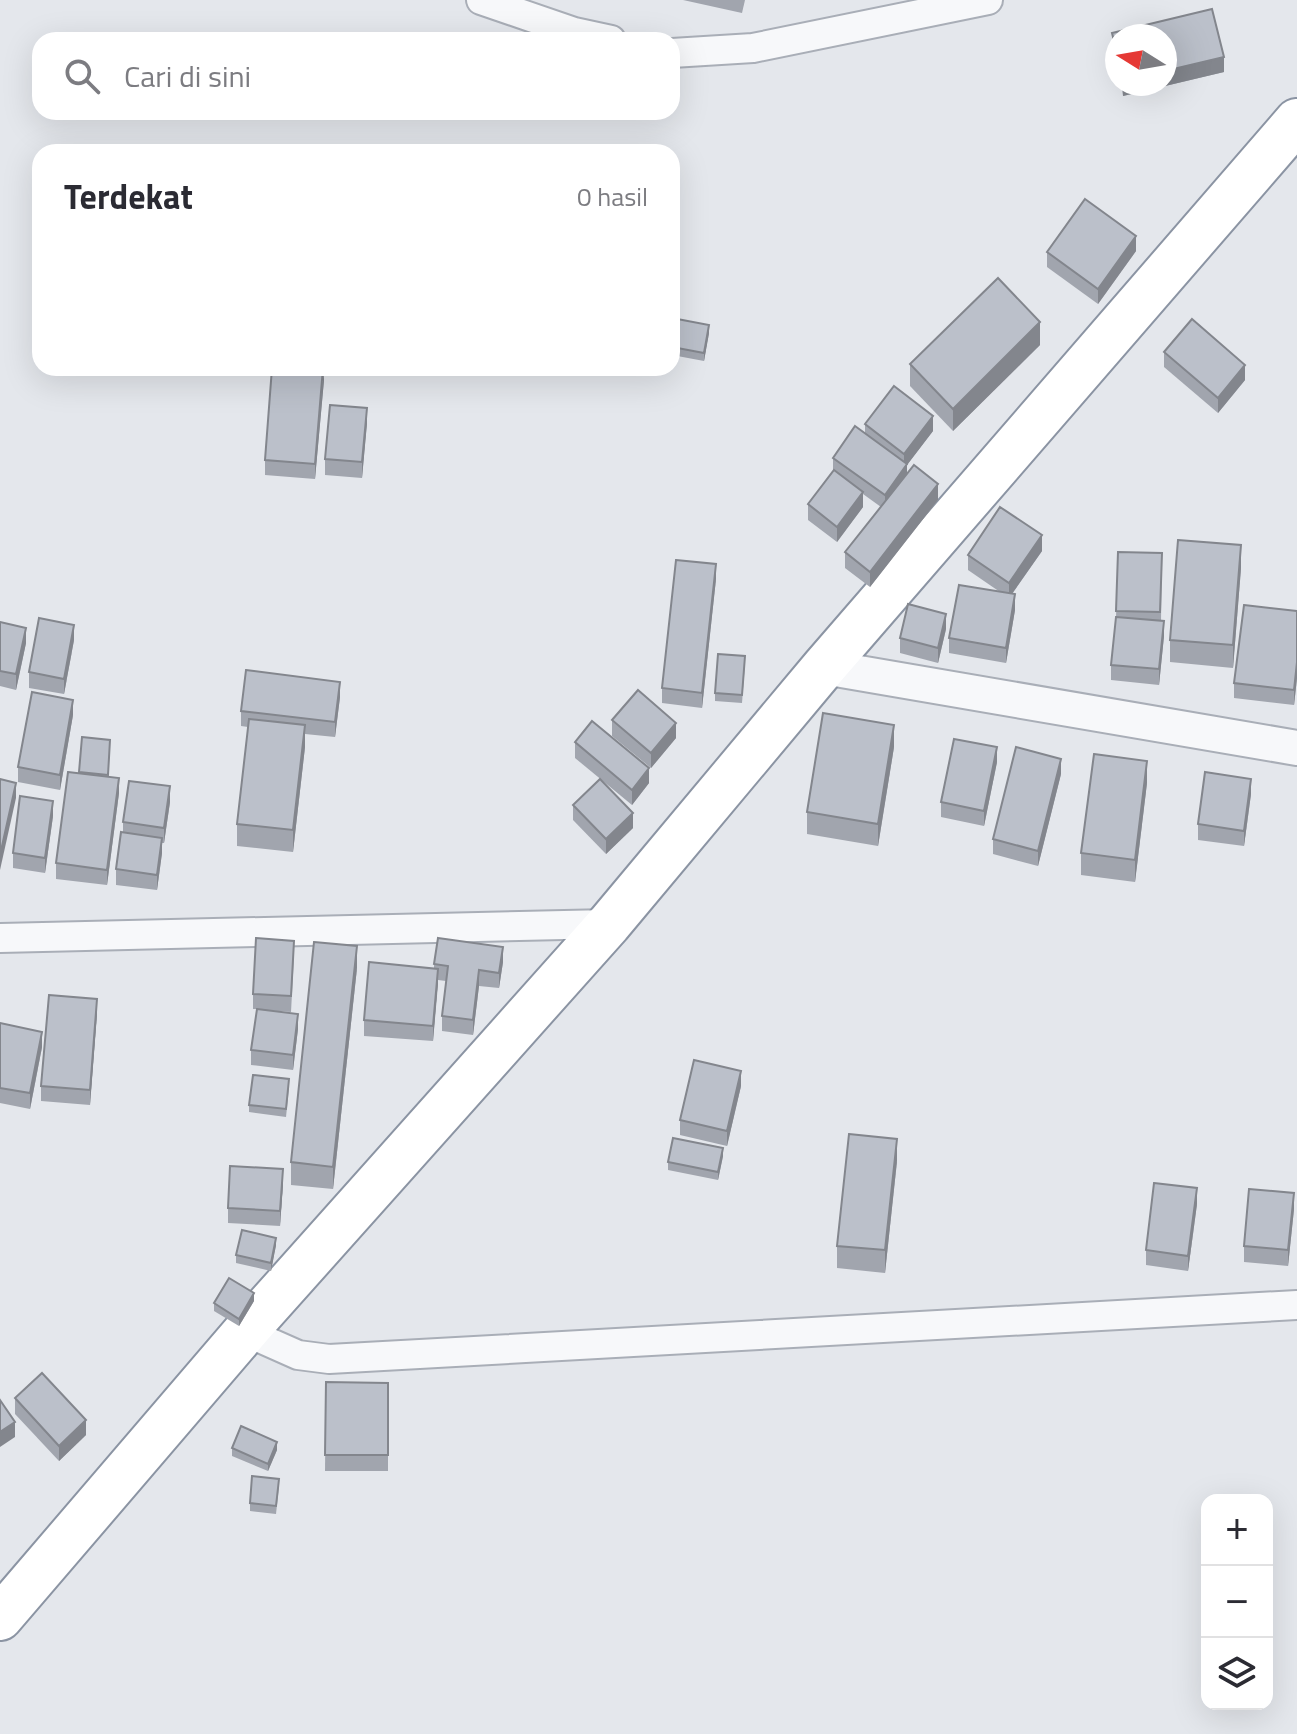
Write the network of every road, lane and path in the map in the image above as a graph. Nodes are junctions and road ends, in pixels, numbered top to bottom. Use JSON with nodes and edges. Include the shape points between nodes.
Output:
{"nodes":[{"id":1,"x":481,"y":0,"type":"edge"},
{"id":2,"x":988,"y":0,"type":"edge"},
{"id":3,"x":574,"y":32,"type":"edge"},
{"id":4,"x":680,"y":53,"type":"edge"},
{"id":5,"x":1297,"y":121,"type":"edge"},
{"id":6,"x":824,"y":667,"type":"junction"},
{"id":7,"x":1297,"y":748,"type":"edge"},
{"id":8,"x":609,"y":924,"type":"junction"},
{"id":9,"x":0,"y":938,"type":"edge"},
{"id":10,"x":1297,"y":1305,"type":"edge"},
{"id":11,"x":246,"y":1332,"type":"junction"},
{"id":12,"x":0,"y":1618,"type":"edge"}],
"edges":[{"from":1,"to":3,"type":"street"},
{"from":2,"to":4,"type":"street","via":[[753,48]]},
{"from":5,"to":6,"type":"highway"},
{"from":6,"to":7,"type":"street"},
{"from":6,"to":8,"type":"highway"},
{"from":8,"to":9,"type":"street"},
{"from":8,"to":11,"type":"highway"},
{"from":10,"to":11,"type":"street","via":[[329,1359],[298,1355]]},
{"from":11,"to":12,"type":"highway"}]}
